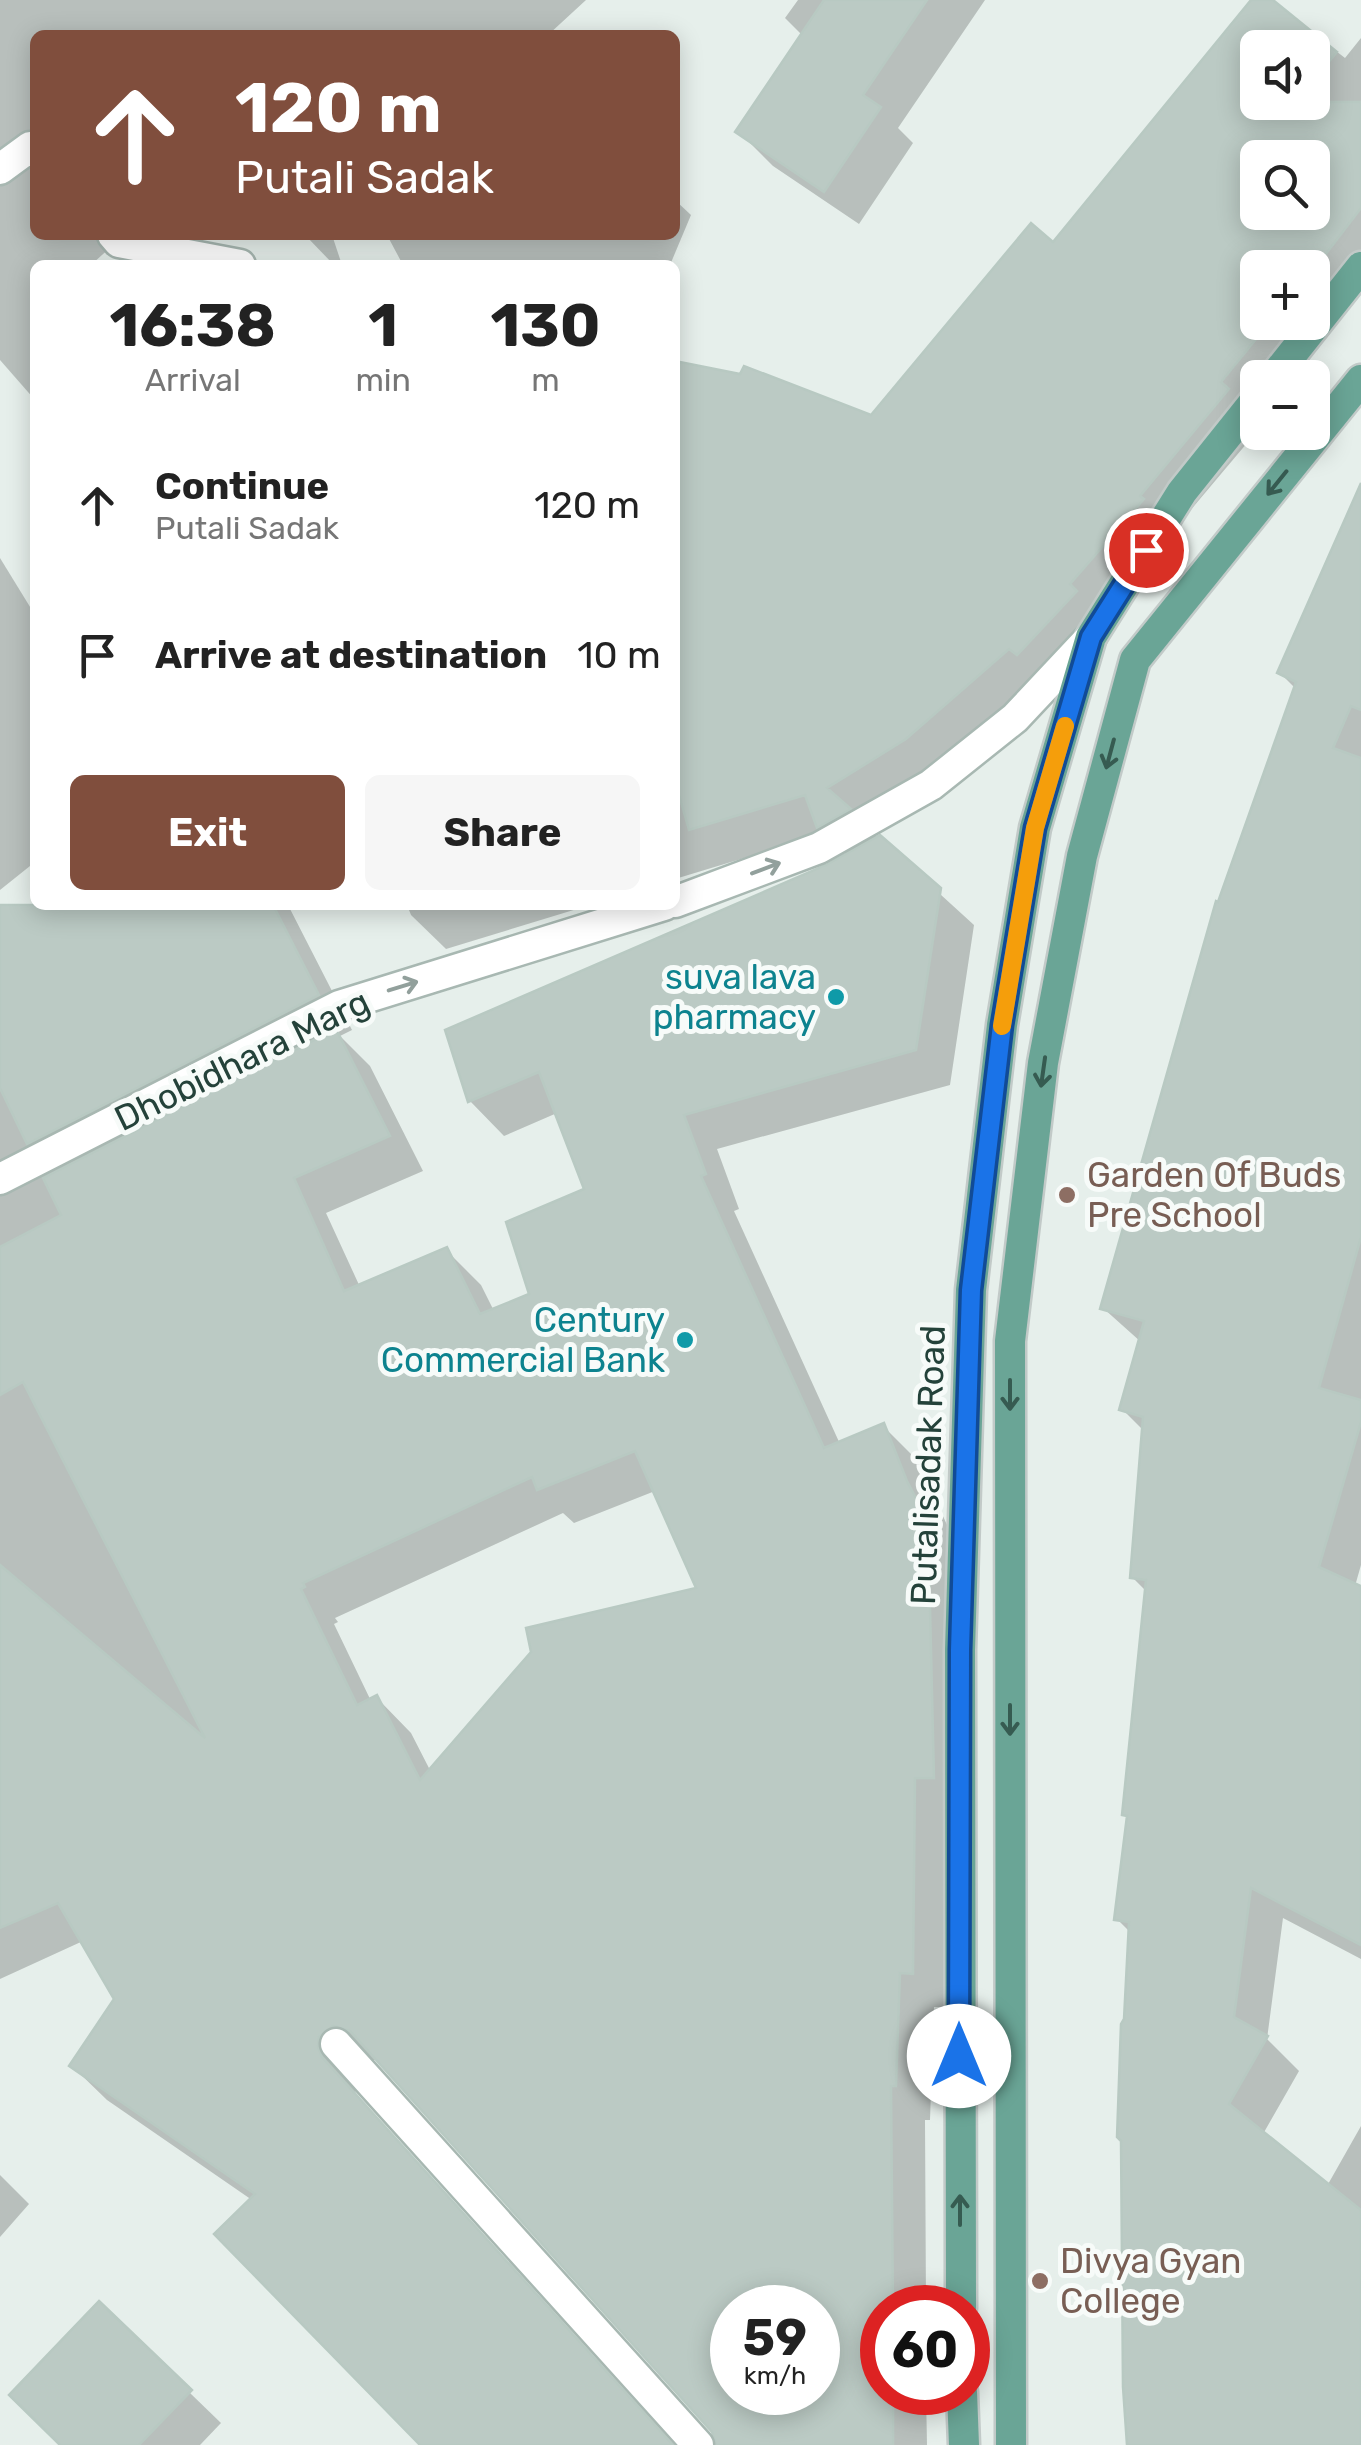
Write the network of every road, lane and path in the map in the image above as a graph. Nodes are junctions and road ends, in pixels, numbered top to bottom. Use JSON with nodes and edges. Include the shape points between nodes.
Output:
{"nodes":[{"id":1,"x":30,"y":148,"type":"edge"},
{"id":2,"x":0,"y":168,"type":"edge"},
{"id":3,"x":117,"y":240,"type":"edge"},
{"id":4,"x":214,"y":260,"type":"edge"},
{"id":5,"x":1361,"y":267,"type":"edge"},
{"id":6,"x":1287,"y":360,"type":"edge"},
{"id":7,"x":1361,"y":380,"type":"edge"},
{"id":8,"x":1240,"y":420,"type":"edge"},
{"id":9,"x":1091,"y":637,"type":"junction"},
{"id":10,"x":680,"y":896,"type":"edge"},
{"id":11,"x":636,"y":910,"type":"edge"},
{"id":12,"x":0,"y":1179,"type":"edge"},
{"id":13,"x":336,"y":2044,"type":"dead end"},
{"id":14,"x":961,"y":2285,"type":"edge"},
{"id":15,"x":963,"y":2415,"type":"edge"},
{"id":16,"x":698,"y":2445,"type":"edge"},
{"id":17,"x":964,"y":2445,"type":"edge"},
{"id":18,"x":1011,"y":2445,"type":"edge"}],
"edges":[{"from":1,"to":2,"type":"street"},
{"from":3,"to":4,"type":"street"},
{"from":5,"to":6,"type":"main road"},
{"from":7,"to":18,"type":"main road","one_way":true,"via":[[1135,660],[1082,856],[1043,1064],[1010,1341]]},
{"from":8,"to":9,"type":"main road","name":"Putalisadak Road","via":[[1182,492]]},
{"from":10,"to":9,"type":"street","name":"Dhobidhara Marg","one_way":true,"via":[[819,848],[931,785],[1015,718]]},
{"from":14,"to":9,"type":"main road","name":"Putalisadak Road","one_way":true,"via":[[960,1670],[971,1290],[1002,1025],[1035,828]]},
{"from":12,"to":11,"type":"street","name":"Dhobidhara Marg","one_way":true,"via":[[339,1006]]},
{"from":13,"to":16,"type":"street"},
{"from":15,"to":17,"type":"main road"}]}
